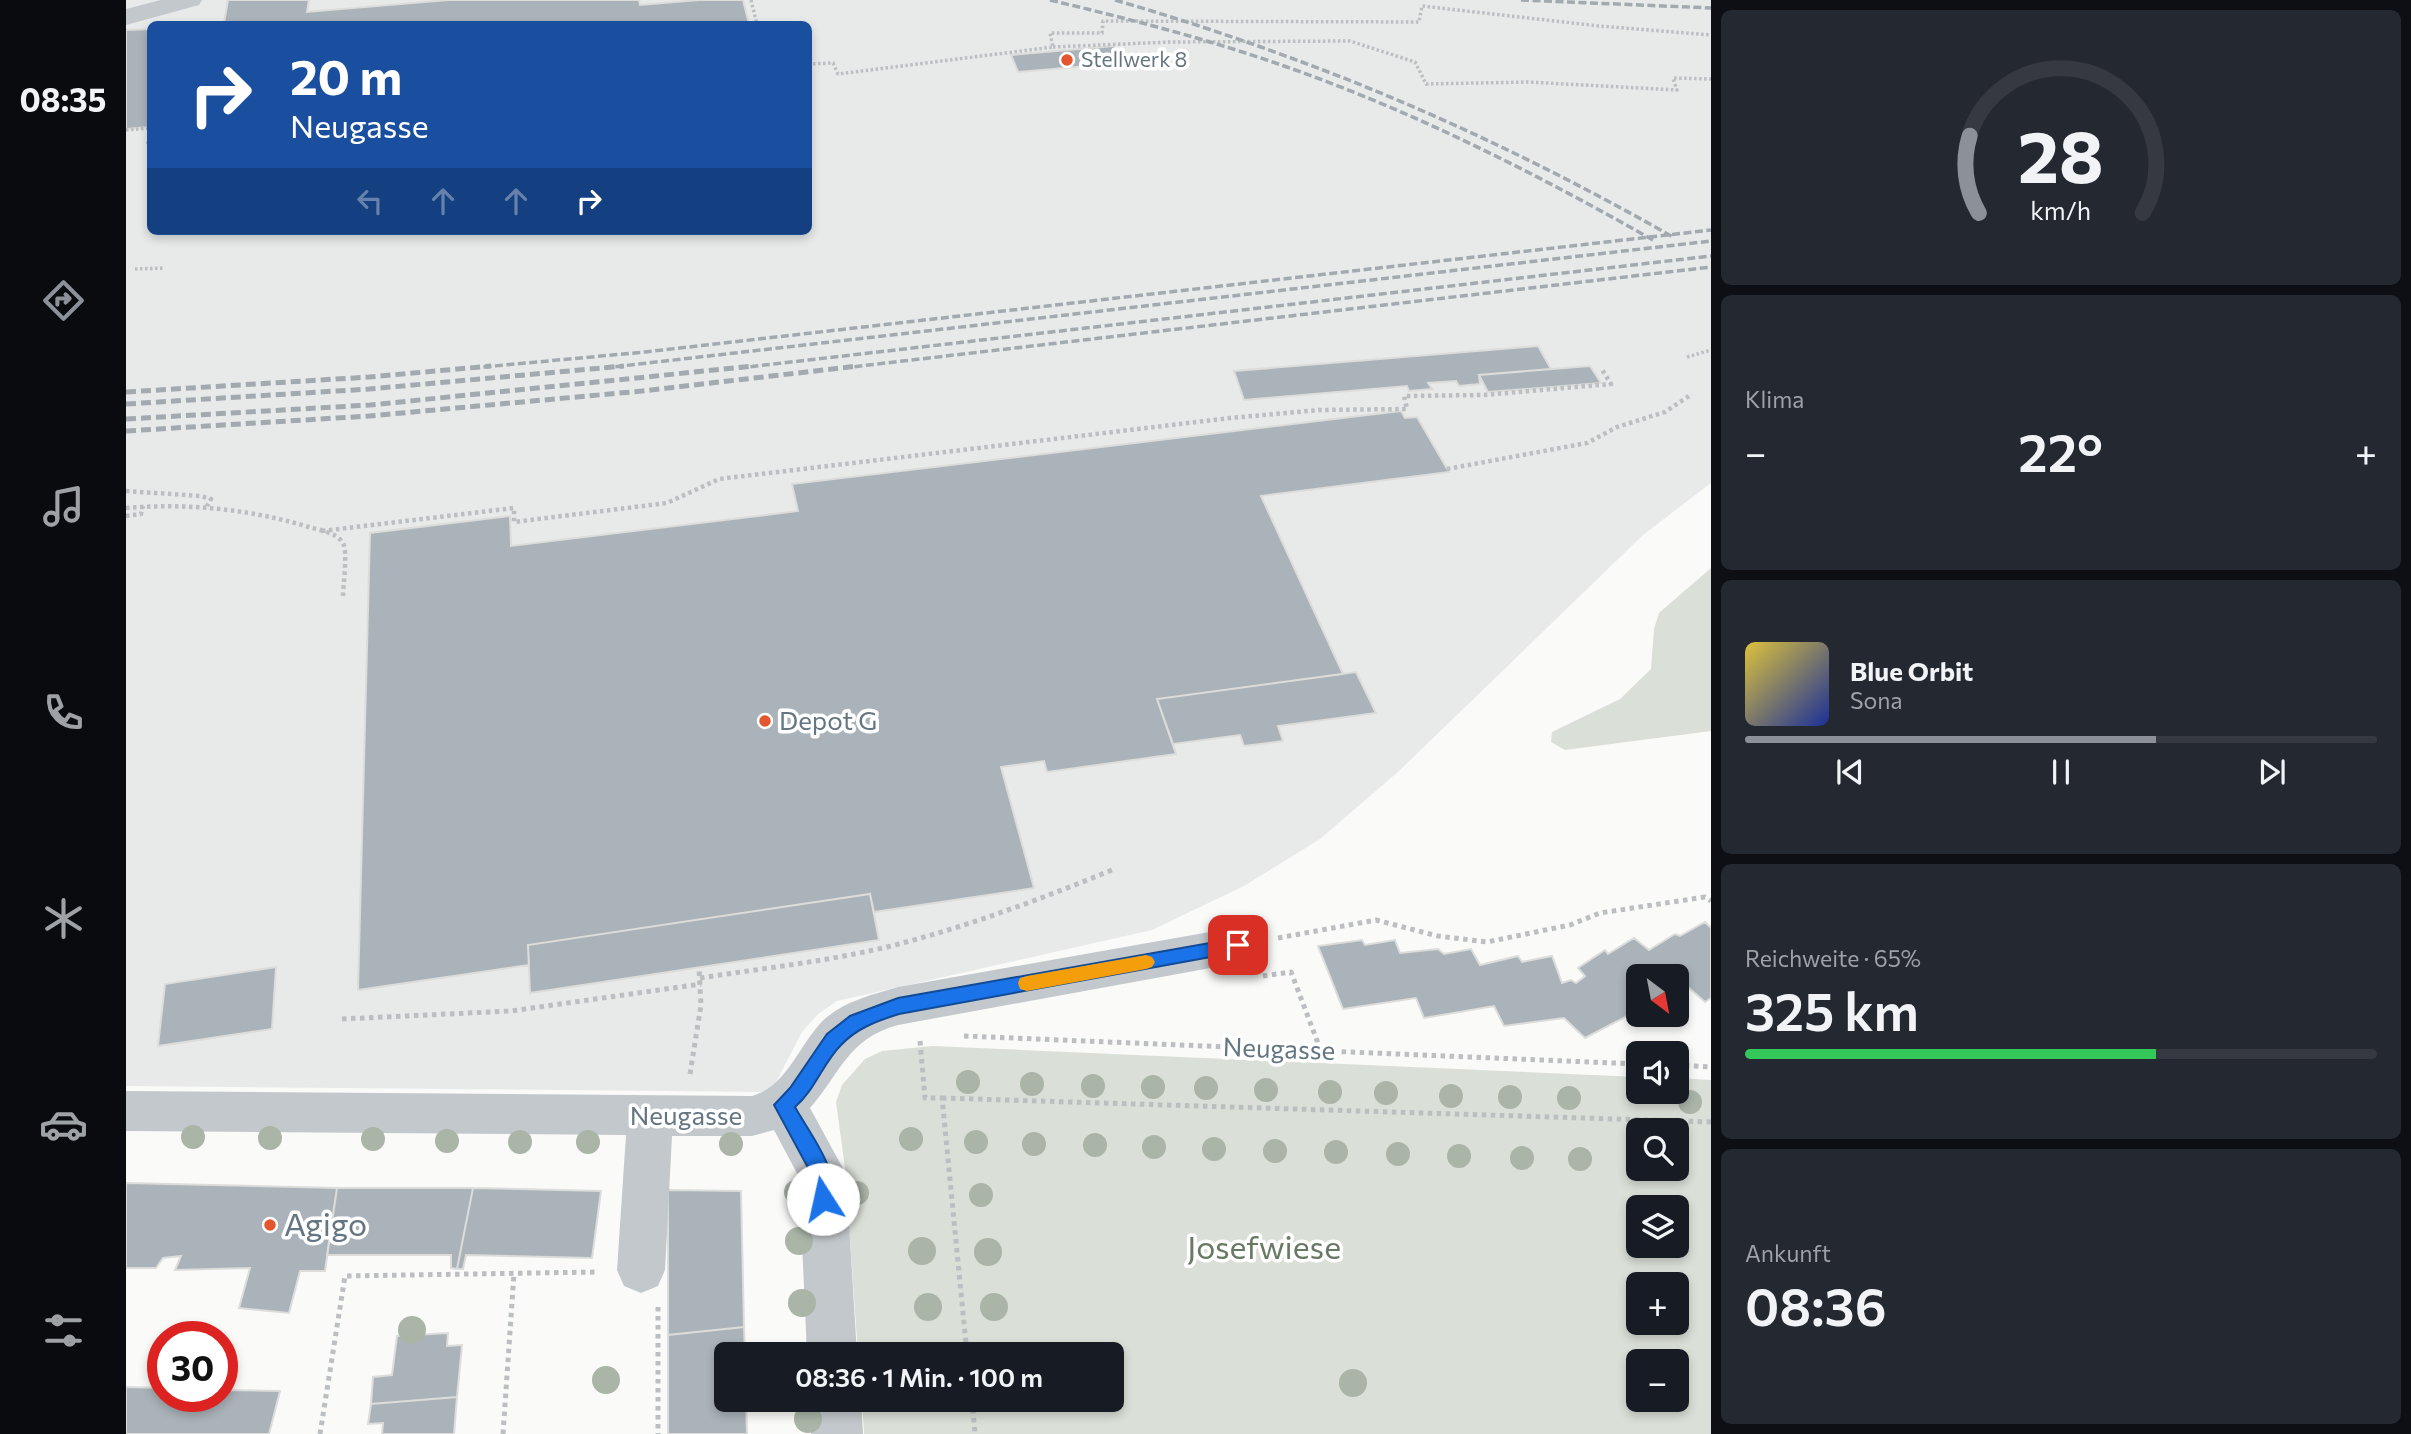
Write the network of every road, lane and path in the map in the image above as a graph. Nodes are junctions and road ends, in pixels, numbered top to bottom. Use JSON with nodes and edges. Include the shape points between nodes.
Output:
{"nodes":[{"id":1,"x":190,"y":0,"type":"edge"},
{"id":2,"x":751,"y":0,"type":"edge"},
{"id":3,"x":126,"y":17,"type":"edge"},
{"id":4,"x":756,"y":21,"type":"edge"},
{"id":5,"x":1711,"y":35,"type":"edge"},
{"id":6,"x":1053,"y":47,"type":"junction"},
{"id":7,"x":812,"y":65,"type":"edge"},
{"id":8,"x":1711,"y":79,"type":"edge"},
{"id":9,"x":147,"y":128,"type":"edge"},
{"id":10,"x":126,"y":130,"type":"edge"},
{"id":11,"x":164,"y":268,"type":"dead end"},
{"id":12,"x":135,"y":269,"type":"dead end"},
{"id":13,"x":1711,"y":349,"type":"edge"},
{"id":14,"x":1687,"y":357,"type":"dead end"},
{"id":15,"x":1601,"y":368,"type":"dead end"},
{"id":16,"x":1692,"y":394,"type":"dead end"},
{"id":17,"x":1447,"y":469,"type":"dead end"},
{"id":18,"x":126,"y":491,"type":"edge"},
{"id":19,"x":143,"y":506,"type":"junction"},
{"id":20,"x":207,"y":506,"type":"junction"},
{"id":21,"x":126,"y":508,"type":"edge"},
{"id":22,"x":126,"y":516,"type":"edge"},
{"id":23,"x":322,"y":531,"type":"junction"},
{"id":24,"x":343,"y":597,"type":"dead end"},
{"id":25,"x":1112,"y":870,"type":"dead end"},
{"id":26,"x":1711,"y":901,"type":"edge"},
{"id":27,"x":1238,"y":945,"type":"junction"},
{"id":28,"x":699,"y":968,"type":"dead end"},
{"id":29,"x":700,"y":981,"type":"junction"},
{"id":30,"x":342,"y":1019,"type":"dead end"},
{"id":31,"x":919,"y":1034,"type":"dead end"},
{"id":32,"x":961,"y":1036,"type":"dead end"},
{"id":33,"x":1321,"y":1051,"type":"junction"},
{"id":34,"x":1626,"y":1064,"type":"edge"},
{"id":35,"x":1689,"y":1066,"type":"edge"},
{"id":36,"x":1711,"y":1067,"type":"edge"},
{"id":37,"x":691,"y":1069,"type":"dead end"},
{"id":38,"x":942,"y":1098,"type":"junction"},
{"id":39,"x":784,"y":1105,"type":"junction"},
{"id":40,"x":126,"y":1111,"type":"edge"},
{"id":41,"x":650,"y":1117,"type":"junction"},
{"id":42,"x":1711,"y":1122,"type":"edge"},
{"id":43,"x":621,"y":1264,"type":"joint"},
{"id":44,"x":514,"y":1273,"type":"junction"},
{"id":45,"x":831,"y":1342,"type":"edge"},
{"id":46,"x":966,"y":1342,"type":"edge"},
{"id":47,"x":836,"y":1412,"type":"edge"},
{"id":48,"x":973,"y":1412,"type":"edge"},
{"id":49,"x":320,"y":1434,"type":"edge"},
{"id":50,"x":503,"y":1434,"type":"edge"},
{"id":51,"x":837,"y":1434,"type":"edge"},
{"id":52,"x":975,"y":1434,"type":"edge"}],
"edges":[{"from":1,"to":3,"type":"street"},
{"from":2,"to":4,"type":"path"},
{"from":5,"to":6,"type":"path","via":[[1422,6],[1419,22],[1103,21],[1102,33],[1050,33]]},
{"from":6,"to":7,"type":"path","via":[[838,74],[833,63]]},
{"from":6,"to":8,"type":"path","via":[[1350,41],[1415,62],[1426,84],[1528,82],[1677,90],[1673,78]]},
{"from":9,"to":10,"type":"path"},
{"from":11,"to":12,"type":"path"},
{"from":13,"to":14,"type":"path"},
{"from":15,"to":23,"type":"path","via":[[1611,384],[1484,395],[1404,396],[1407,409],[1240,417],[719,479],[667,503],[514,522],[514,508]]},
{"from":16,"to":17,"type":"path","via":[[1665,412],[1617,427],[1587,443]]},
{"from":18,"to":20,"type":"path","via":[[200,496],[211,499]]},
{"from":19,"to":20,"type":"path"},
{"from":19,"to":21,"type":"path"},
{"from":19,"to":22,"type":"path","via":[[141,514]]},
{"from":20,"to":23,"type":"path"},
{"from":23,"to":24,"type":"path","via":[[344,545]]},
{"from":25,"to":29,"type":"path","via":[[1027,905],[894,945]]},
{"from":26,"to":27,"type":"path","via":[[1705,897],[1600,913],[1570,925],[1487,942],[1438,936],[1376,920]]},
{"from":27,"to":33,"type":"path","via":[[1250,978],[1291,972]]},
{"from":27,"to":39,"type":"street","name":"Neugasse","via":[[881,1010],[843,1030]]},
{"from":28,"to":29,"type":"path"},
{"from":29,"to":30,"type":"path","via":[[511,1011]]},
{"from":29,"to":37,"type":"path"},
{"from":31,"to":38,"type":"path","via":[[925,1098]]},
{"from":32,"to":33,"type":"path","name":"Neugasse"},
{"from":33,"to":34,"type":"path","name":"Neugasse"},
{"from":35,"to":36,"type":"path"},
{"from":38,"to":42,"type":"path"},
{"from":38,"to":46,"type":"path"},
{"from":39,"to":41,"type":"street","name":"Neugasse","via":[[751,1116]]},
{"from":39,"to":45,"type":"street","via":[[822,1174]]},
{"from":40,"to":41,"type":"street","name":"Neugasse"},
{"from":41,"to":43,"type":"street"},
{"from":43,"to":44,"type":"path","via":[[599,1272]]},
{"from":44,"to":49,"type":"path","via":[[345,1276]]},
{"from":44,"to":50,"type":"path"},
{"from":47,"to":51,"type":"street"},
{"from":48,"to":52,"type":"path"}]}
